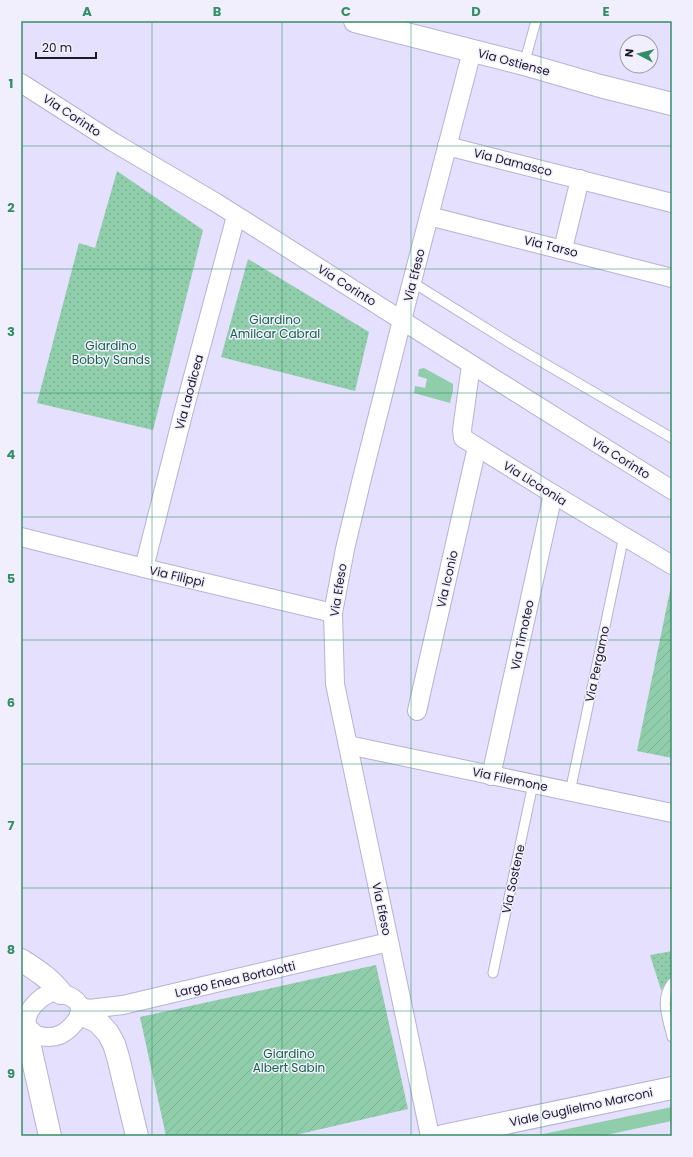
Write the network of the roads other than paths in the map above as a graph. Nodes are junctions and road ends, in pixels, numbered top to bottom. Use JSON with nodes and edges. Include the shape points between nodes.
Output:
{"nodes":[{"id":1,"x":355,"y":21,"type":"edge"},
{"id":2,"x":536,"y":21,"type":"edge"},
{"id":3,"x":472,"y":51,"type":"junction"},
{"id":4,"x":524,"y":64,"type":"junction"},
{"id":5,"x":21,"y":83,"type":"edge"},
{"id":6,"x":672,"y":104,"type":"edge"},
{"id":7,"x":447,"y":146,"type":"junction"},
{"id":8,"x":580,"y":179,"type":"junction"},
{"id":9,"x":672,"y":203,"type":"edge"},
{"id":10,"x":236,"y":216,"type":"junction"},
{"id":11,"x":429,"y":216,"type":"junction"},
{"id":12,"x":563,"y":249,"type":"junction"},
{"id":13,"x":672,"y":278,"type":"edge"},
{"id":14,"x":412,"y":282,"type":"junction"},
{"id":15,"x":402,"y":320,"type":"junction"},
{"id":16,"x":471,"y":365,"type":"junction"},
{"id":17,"x":672,"y":438,"type":"edge"},
{"id":18,"x":477,"y":447,"type":"junction"},
{"id":19,"x":672,"y":490,"type":"edge"},
{"id":20,"x":553,"y":494,"type":"junction"},
{"id":21,"x":624,"y":536,"type":"junction"},
{"id":22,"x":21,"y":537,"type":"edge"},
{"id":23,"x":672,"y":565,"type":"edge"},
{"id":24,"x":144,"y":568,"type":"junction"},
{"id":25,"x":333,"y":613,"type":"junction"},
{"id":26,"x":417,"y":711,"type":"dead end"},
{"id":27,"x":348,"y":745,"type":"junction"},
{"id":28,"x":491,"y":776,"type":"junction"},
{"id":29,"x":533,"y":784,"type":"junction"},
{"id":30,"x":570,"y":792,"type":"junction"},
{"id":31,"x":672,"y":813,"type":"edge"},
{"id":32,"x":389,"y":942,"type":"junction"},
{"id":33,"x":21,"y":960,"type":"edge"},
{"id":34,"x":493,"y":973,"type":"dead end"},
{"id":35,"x":672,"y":983,"type":"edge"},
{"id":36,"x":61,"y":993,"type":"junction"},
{"id":37,"x":81,"y":1011,"type":"junction"},
{"id":38,"x":26,"y":1029,"type":"edge"},
{"id":39,"x":671,"y":1031,"type":"edge"},
{"id":40,"x":672,"y":1088,"type":"edge"},
{"id":41,"x":50,"y":1136,"type":"edge"},
{"id":42,"x":136,"y":1136,"type":"edge"},
{"id":43,"x":430,"y":1136,"type":"edge"},
{"id":44,"x":443,"y":1136,"type":"edge"}],
"edges":[{"from":1,"to":3,"type":"main road","name":"Via Ostiense"},
{"from":2,"to":4,"type":"lane"},
{"from":3,"to":4,"type":"main road","name":"Via Ostiense"},
{"from":3,"to":7,"type":"street","name":"Via Efeso"},
{"from":4,"to":6,"type":"main road","name":"Via Ostiense"},
{"from":5,"to":10,"type":"street","name":"Via Corinto"},
{"from":7,"to":8,"type":"street","name":"Via Damasco"},
{"from":7,"to":11,"type":"street","name":"Via Efeso"},
{"from":8,"to":9,"type":"street","name":"Via Damasco"},
{"from":8,"to":12,"type":"street"},
{"from":10,"to":15,"type":"street","name":"Via Corinto"},
{"from":10,"to":24,"type":"street","name":"Via Laodicea"},
{"from":11,"to":12,"type":"street","name":"Via Tarso"},
{"from":11,"to":14,"type":"street","name":"Via Efeso"},
{"from":12,"to":13,"type":"street","name":"Via Tarso"},
{"from":14,"to":15,"type":"street","name":"Via Efeso"},
{"from":14,"to":17,"type":"lane"},
{"from":15,"to":16,"type":"street","name":"Via Corinto"},
{"from":15,"to":25,"type":"street","name":"Via Efeso","via":[[345,549]]},
{"from":16,"to":18,"type":"street","name":"Via Licaonia","via":[[462,430],[463,438]]},
{"from":16,"to":19,"type":"street","name":"Via Corinto"},
{"from":18,"to":20,"type":"street","name":"Via Licaonia"},
{"from":18,"to":26,"type":"street","name":"Via Iconio"},
{"from":20,"to":21,"type":"street","name":"Via Licaonia"},
{"from":20,"to":28,"type":"street","name":"Via Timoteo"},
{"from":21,"to":23,"type":"street","name":"Via Licaonia"},
{"from":21,"to":30,"type":"lane","name":"Via Pergamo"},
{"from":22,"to":24,"type":"street","name":"Via Filippi"},
{"from":24,"to":25,"type":"street","name":"Via Filippi"},
{"from":25,"to":27,"type":"street","name":"Via Efeso","via":[[336,684]]},
{"from":27,"to":28,"type":"street","name":"Via Filemone"},
{"from":27,"to":32,"type":"street","name":"Via Efeso"},
{"from":28,"to":29,"type":"street","name":"Via Filemone"},
{"from":29,"to":30,"type":"street","name":"Via Filemone"},
{"from":29,"to":34,"type":"lane","name":"Via Sostene"},
{"from":30,"to":31,"type":"street","name":"Via Filemone"},
{"from":32,"to":37,"type":"street","name":"Largo Enea Bortolotti","via":[[123,1005]]},
{"from":32,"to":43,"type":"street","name":"Via Efeso"},
{"from":33,"to":36,"type":"main road","via":[[44,976]]},
{"from":35,"to":39,"type":"lane","via":[[665,996]]},
{"from":36,"to":37,"type":"street","via":[[74,998]]},
{"from":36,"to":38,"type":"street","via":[[49,993],[32,1008],[27,1017]]},
{"from":37,"to":38,"type":"street","via":[[69,1030],[59,1035],[38,1036]]},
{"from":37,"to":42,"type":"main road","via":[[98,1022],[114,1044]]},
{"from":38,"to":41,"type":"main road"},
{"from":40,"to":44,"type":"main road","name":"Viale Guglielmo Marconi"}]}
